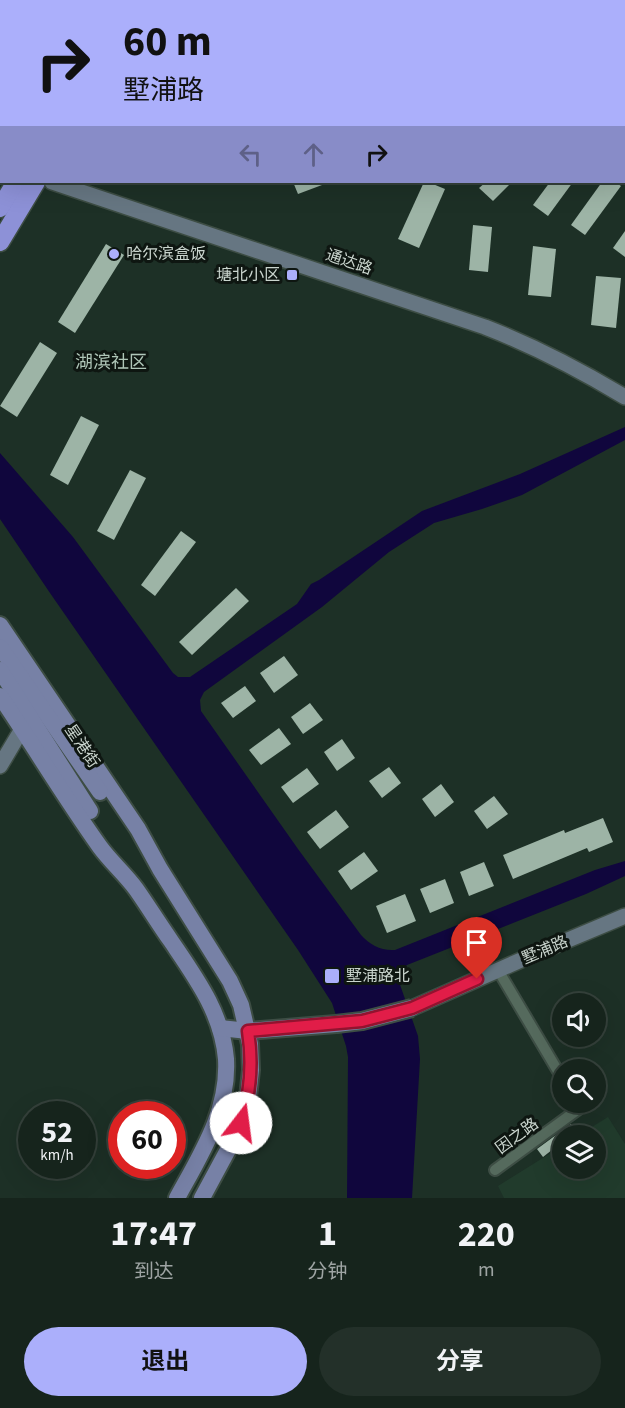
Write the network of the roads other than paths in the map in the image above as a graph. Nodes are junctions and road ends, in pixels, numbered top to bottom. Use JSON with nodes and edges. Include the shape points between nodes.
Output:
{"nodes":[{"id":1,"x":15,"y":183,"type":"edge"},
{"id":2,"x":27,"y":183,"type":"edge"},
{"id":3,"x":35,"y":183,"type":"edge"},
{"id":4,"x":55,"y":183,"type":"edge"},
{"id":5,"x":88,"y":183,"type":"edge"},
{"id":6,"x":0,"y":208,"type":"edge"},
{"id":7,"x":0,"y":228,"type":"edge"},
{"id":8,"x":0,"y":242,"type":"edge"},
{"id":9,"x":625,"y":385,"type":"edge"},
{"id":10,"x":625,"y":397,"type":"edge"},
{"id":11,"x":0,"y":625,"type":"edge"},
{"id":12,"x":0,"y":647,"type":"edge"},
{"id":13,"x":0,"y":670,"type":"edge"},
{"id":14,"x":0,"y":696,"type":"edge"},
{"id":15,"x":22,"y":729,"type":"junction"},
{"id":16,"x":0,"y":766,"type":"edge"},
{"id":17,"x":160,"y":869,"type":"junction"},
{"id":18,"x":135,"y":888,"type":"junction"},
{"id":19,"x":625,"y":916,"type":"edge"},
{"id":20,"x":498,"y":970,"type":"junction"},
{"id":21,"x":412,"y":1008,"type":"joint"},
{"id":22,"x":220,"y":1028,"type":"junction"},
{"id":23,"x":248,"y":1031,"type":"junction"},
{"id":24,"x":552,"y":1061,"type":"edge"},
{"id":25,"x":573,"y":1113,"type":"edge"},
{"id":26,"x":495,"y":1170,"type":"dead end"},
{"id":27,"x":177,"y":1198,"type":"edge"},
{"id":28,"x":202,"y":1198,"type":"edge"}],
"edges":[{"from":1,"to":6,"type":"highway"},
{"from":2,"to":7,"type":"main road"},
{"from":3,"to":8,"type":"highway"},
{"from":4,"to":10,"type":"main road","name":"通达路","via":[[503,334],[558,359]]},
{"from":5,"to":9,"type":"main road","name":"通达路","via":[[488,317],[559,348]]},
{"from":11,"to":17,"type":"main road","name":"星港街","via":[[138,829]]},
{"from":12,"to":17,"type":"main road","name":"星港街","via":[[129,835]]},
{"from":13,"to":18,"type":"main road","name":"星港街"},
{"from":14,"to":15,"type":"main road","name":"星港街"},
{"from":15,"to":16,"type":"main road"},
{"from":15,"to":18,"type":"main road","name":"星港街","via":[[101,849]]},
{"from":17,"to":23,"type":"main road","name":"星港街","via":[[230,981]]},
{"from":18,"to":22,"type":"main road","name":"星港街","via":[[201,985]]},
{"from":19,"to":20,"type":"main road","name":"墅浦路"},
{"from":20,"to":21,"type":"main road","name":"墅浦路"},
{"from":20,"to":24,"type":"street"},
{"from":21,"to":23,"type":"main road","name":"墅浦路","bridge":true,"via":[[362,1021]]},
{"from":22,"to":23,"type":"main road","name":"墅浦路"},
{"from":22,"to":27,"type":"main road","name":"星港街","via":[[226,1067],[221,1107],[210,1137]]},
{"from":23,"to":28,"type":"main road","name":"星港街","via":[[251,1071],[245,1110],[230,1148]]},
{"from":25,"to":26,"type":"street","name":"因之路"}]}
